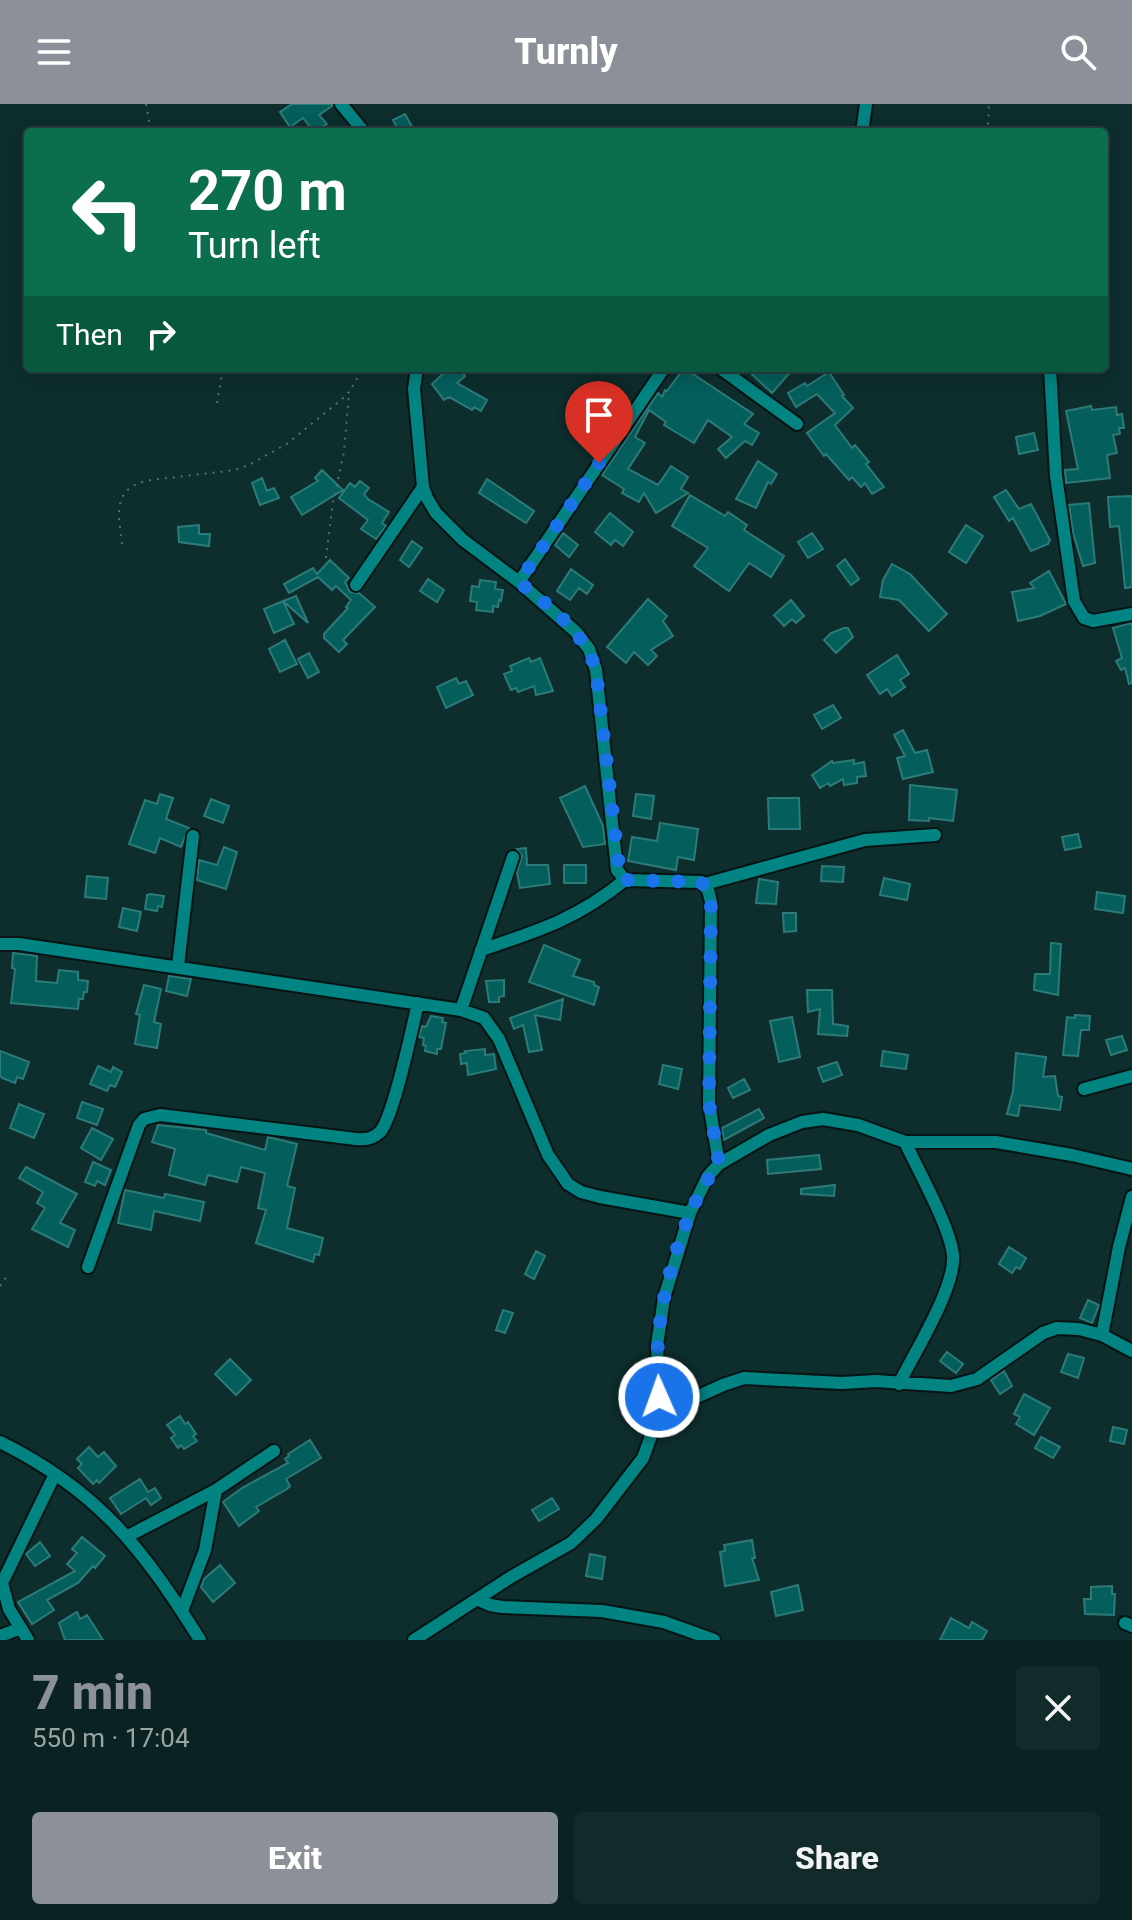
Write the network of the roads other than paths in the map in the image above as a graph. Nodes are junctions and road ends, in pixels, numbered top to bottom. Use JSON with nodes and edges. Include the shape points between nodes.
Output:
{"nodes":[{"id":1,"x":341,"y":104,"type":"edge"},
{"id":2,"x":866,"y":104,"type":"edge"},
{"id":3,"x":361,"y":128,"type":"edge"},
{"id":4,"x":863,"y":128,"type":"edge"},
{"id":5,"x":416,"y":372,"type":"edge"},
{"id":6,"x":661,"y":372,"type":"edge"},
{"id":7,"x":726,"y":372,"type":"edge"},
{"id":8,"x":1050,"y":372,"type":"edge"},
{"id":9,"x":797,"y":424,"type":"dead end"},
{"id":10,"x":423,"y":487,"type":"junction"},
{"id":11,"x":519,"y":582,"type":"junction"},
{"id":12,"x":356,"y":585,"type":"dead end"},
{"id":13,"x":1132,"y":614,"type":"edge"},
{"id":14,"x":935,"y":835,"type":"dead end"},
{"id":15,"x":193,"y":836,"type":"dead end"},
{"id":16,"x":513,"y":857,"type":"dead end"},
{"id":17,"x":625,"y":880,"type":"junction"},
{"id":18,"x":705,"y":884,"type":"junction"},
{"id":19,"x":0,"y":944,"type":"edge"},
{"id":20,"x":481,"y":950,"type":"junction"},
{"id":21,"x":178,"y":966,"type":"junction"},
{"id":22,"x":418,"y":1003,"type":"junction"},
{"id":23,"x":461,"y":1010,"type":"junction"},
{"id":24,"x":1132,"y":1076,"type":"edge"},
{"id":25,"x":1084,"y":1089,"type":"dead end"},
{"id":26,"x":905,"y":1142,"type":"junction"},
{"id":27,"x":719,"y":1164,"type":"junction"},
{"id":28,"x":1132,"y":1169,"type":"edge"},
{"id":29,"x":1132,"y":1197,"type":"edge"},
{"id":30,"x":690,"y":1213,"type":"junction"},
{"id":31,"x":88,"y":1267,"type":"dead end"},
{"id":32,"x":1102,"y":1335,"type":"junction"},
{"id":33,"x":1132,"y":1351,"type":"edge"},
{"id":34,"x":899,"y":1384,"type":"junction"},
{"id":35,"x":659,"y":1414,"type":"junction"},
{"id":36,"x":0,"y":1442,"type":"edge"},
{"id":37,"x":274,"y":1451,"type":"dead end"},
{"id":38,"x":55,"y":1474,"type":"junction"},
{"id":39,"x":216,"y":1490,"type":"junction"},
{"id":40,"x":128,"y":1536,"type":"junction"},
{"id":41,"x":479,"y":1600,"type":"junction"},
{"id":42,"x":182,"y":1611,"type":"junction"},
{"id":43,"x":21,"y":1628,"type":"junction"},
{"id":44,"x":0,"y":1636,"type":"edge"},
{"id":45,"x":28,"y":1640,"type":"edge"},
{"id":46,"x":200,"y":1640,"type":"edge"},
{"id":47,"x":414,"y":1640,"type":"edge"},
{"id":48,"x":714,"y":1640,"type":"edge"}],
"edges":[{"from":1,"to":3,"type":"street"},
{"from":2,"to":4,"type":"street"},
{"from":5,"to":10,"type":"street"},
{"from":6,"to":11,"type":"street"},
{"from":7,"to":9,"type":"street"},
{"from":8,"to":13,"type":"street","via":[[1056,476],[1074,601],[1084,618],[1093,621]]},
{"from":10,"to":11,"type":"street","via":[[449,526]]},
{"from":10,"to":12,"type":"street"},
{"from":11,"to":17,"type":"street","via":[[589,649],[596,670],[617,870]]},
{"from":14,"to":18,"type":"street","via":[[865,840]]},
{"from":15,"to":21,"type":"street"},
{"from":16,"to":20,"type":"street"},
{"from":17,"to":18,"type":"street"},
{"from":17,"to":20,"type":"street","via":[[563,921]]},
{"from":18,"to":27,"type":"street","via":[[711,902],[709,1103]]},
{"from":19,"to":21,"type":"street"},
{"from":20,"to":23,"type":"street"},
{"from":21,"to":22,"type":"street"},
{"from":22,"to":23,"type":"street"},
{"from":22,"to":31,"type":"street","via":[[392,1106],[374,1137],[160,1115],[144,1119]]},
{"from":23,"to":30,"type":"street","via":[[484,1018],[492,1027],[548,1155],[568,1184],[600,1197]]},
{"from":24,"to":25,"type":"street"},
{"from":26,"to":27,"type":"street","via":[[823,1119],[777,1132]]},
{"from":26,"to":28,"type":"street","via":[[996,1142]]},
{"from":26,"to":34,"type":"street","via":[[953,1254],[943,1297]]},
{"from":27,"to":30,"type":"street"},
{"from":29,"to":32,"type":"street"},
{"from":30,"to":35,"type":"street","via":[[660,1319]]},
{"from":32,"to":33,"type":"street"},
{"from":32,"to":34,"type":"street","via":[[1057,1328],[977,1379],[951,1386]]},
{"from":34,"to":35,"type":"street","via":[[744,1378]]},
{"from":35,"to":41,"type":"street","via":[[643,1458],[596,1519],[571,1543]]},
{"from":36,"to":38,"type":"street"},
{"from":37,"to":39,"type":"street"},
{"from":38,"to":40,"type":"street"},
{"from":38,"to":43,"type":"street","via":[[2,1583]]},
{"from":39,"to":40,"type":"street"},
{"from":39,"to":42,"type":"street","via":[[205,1550]]},
{"from":40,"to":42,"type":"street"},
{"from":41,"to":47,"type":"street"},
{"from":41,"to":48,"type":"street","via":[[502,1607],[602,1611],[664,1622]]},
{"from":42,"to":46,"type":"street"},
{"from":43,"to":44,"type":"street"},
{"from":43,"to":45,"type":"street"}]}
